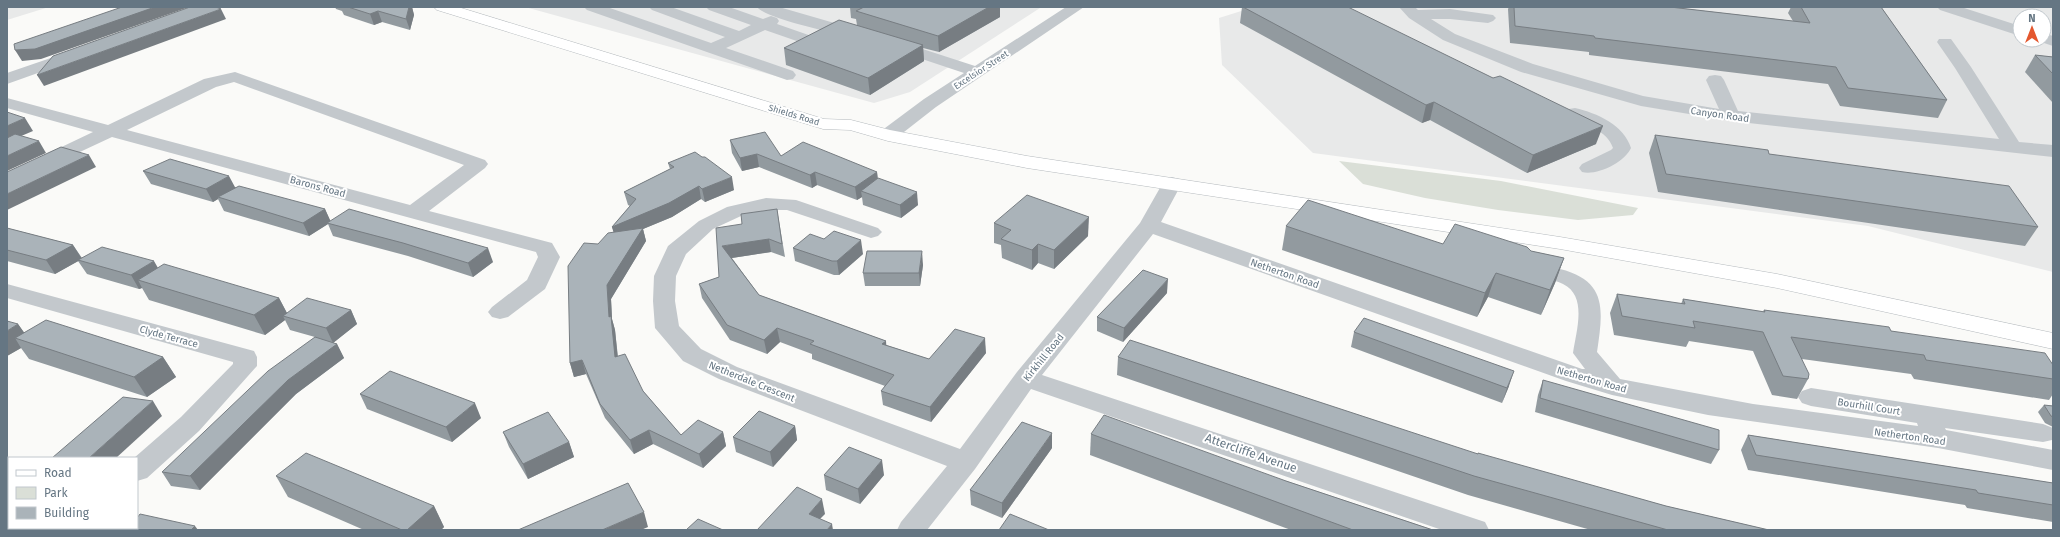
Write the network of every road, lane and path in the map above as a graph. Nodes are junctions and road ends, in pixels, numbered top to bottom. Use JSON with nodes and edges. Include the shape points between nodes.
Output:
{"nodes":[{"id":1,"x":442,"y":7,"type":"edge"},
{"id":2,"x":489,"y":7,"type":"edge"},
{"id":3,"x":592,"y":7,"type":"edge"},
{"id":4,"x":657,"y":7,"type":"edge"},
{"id":5,"x":714,"y":7,"type":"edge"},
{"id":6,"x":766,"y":7,"type":"edge"},
{"id":7,"x":1076,"y":7,"type":"edge"},
{"id":8,"x":1945,"y":7,"type":"edge"},
{"id":9,"x":790,"y":11,"type":"edge"},
{"id":10,"x":1410,"y":11,"type":"edge"},
{"id":11,"x":1488,"y":18,"type":"dead end"},
{"id":12,"x":764,"y":24,"type":"junction"},
{"id":13,"x":2012,"y":28,"type":"edge"},
{"id":14,"x":740,"y":37,"type":"junction"},
{"id":15,"x":814,"y":42,"type":"edge"},
{"id":16,"x":1462,"y":42,"type":"junction"},
{"id":17,"x":1944,"y":42,"type":"dead end"},
{"id":18,"x":90,"y":49,"type":"edge"},
{"id":19,"x":710,"y":49,"type":"junction"},
{"id":20,"x":1440,"y":50,"type":"edge"},
{"id":21,"x":977,"y":72,"type":"junction"},
{"id":22,"x":787,"y":75,"type":"dead end"},
{"id":23,"x":7,"y":79,"type":"edge"},
{"id":24,"x":1715,"y":80,"type":"dead end"},
{"id":25,"x":7,"y":103,"type":"edge"},
{"id":26,"x":1558,"y":106,"type":"edge"},
{"id":27,"x":1731,"y":116,"type":"junction"},
{"id":28,"x":851,"y":125,"type":"junction"},
{"id":29,"x":109,"y":130,"type":"junction"},
{"id":30,"x":888,"y":135,"type":"junction"},
{"id":31,"x":2012,"y":146,"type":"junction"},
{"id":32,"x":2053,"y":151,"type":"edge"},
{"id":33,"x":1589,"y":168,"type":"dead end"},
{"id":34,"x":7,"y":180,"type":"edge"},
{"id":35,"x":1172,"y":183,"type":"junction"},
{"id":36,"x":414,"y":212,"type":"junction"},
{"id":37,"x":1149,"y":225,"type":"junction"},
{"id":38,"x":872,"y":232,"type":"dead end"},
{"id":39,"x":1531,"y":269,"type":"edge"},
{"id":40,"x":7,"y":291,"type":"edge"},
{"id":41,"x":500,"y":312,"type":"dead end"},
{"id":42,"x":2053,"y":341,"type":"edge"},
{"id":43,"x":1026,"y":378,"type":"junction"},
{"id":44,"x":1612,"y":386,"type":"junction"},
{"id":45,"x":1811,"y":396,"type":"dead end"},
{"id":46,"x":1927,"y":416,"type":"junction"},
{"id":47,"x":2043,"y":433,"type":"dead end"},
{"id":48,"x":1937,"y":439,"type":"junction"},
{"id":49,"x":2053,"y":460,"type":"edge"},
{"id":50,"x":965,"y":462,"type":"junction"},
{"id":51,"x":138,"y":470,"type":"edge"},
{"id":52,"x":912,"y":530,"type":"edge"},
{"id":53,"x":1475,"y":530,"type":"edge"}],
"edges":[{"from":1,"to":28,"type":"main road","name":"Shields Road","via":[[823,124]]},
{"from":2,"to":28,"type":"main road","name":"Shields Road","via":[[835,114]]},
{"from":3,"to":19,"type":"street"},
{"from":4,"to":14,"type":"street"},
{"from":5,"to":12,"type":"street"},
{"from":6,"to":9,"type":"street"},
{"from":7,"to":21,"type":"street","name":"Excelsior Street"},
{"from":8,"to":13,"type":"street"},
{"from":9,"to":12,"type":"street"},
{"from":9,"to":21,"type":"street"},
{"from":10,"to":11,"type":"street"},
{"from":10,"to":16,"type":"street","name":"Canyon Road","via":[[1449,37]]},
{"from":12,"to":14,"type":"street"},
{"from":12,"to":15,"type":"street"},
{"from":14,"to":19,"type":"street"},
{"from":16,"to":20,"type":"street"},
{"from":16,"to":27,"type":"street","name":"Canyon Road","via":[[1527,68],[1641,101]]},
{"from":17,"to":31,"type":"street","via":[[1963,67]]},
{"from":18,"to":23,"type":"street"},
{"from":19,"to":22,"type":"street"},
{"from":21,"to":30,"type":"street","name":"Excelsior Street"},
{"from":24,"to":27,"type":"street"},
{"from":25,"to":29,"type":"street","name":"Barons Road"},
{"from":26,"to":33,"type":"street","via":[[1610,130],[1621,142],[1619,154]]},
{"from":27,"to":31,"type":"street","name":"Canyon Road"},
{"from":28,"to":30,"type":"main road"},
{"from":29,"to":34,"type":"street"},
{"from":29,"to":36,"type":"street","name":"Barons Road"},
{"from":29,"to":36,"type":"street","via":[[210,83],[241,78],[478,164]]},
{"from":30,"to":35,"type":"main road","via":[[1027,162]]},
{"from":31,"to":32,"type":"street","name":"Canyon Road"},
{"from":35,"to":37,"type":"street","name":"Kirkhill Road"},
{"from":35,"to":42,"type":"main road","via":[[1560,242],[1762,278]]},
{"from":36,"to":41,"type":"street","name":"Barons Road","via":[[544,248],[549,257],[537,284]]},
{"from":37,"to":43,"type":"street","name":"Kirkhill Road"},
{"from":37,"to":44,"type":"street","name":"Netherton Road"},
{"from":38,"to":50,"type":"street","name":"Netherdale Crescent","via":[[789,204],[766,204],[734,211],[706,225],[676,251],[665,276],[667,328],[692,355],[728,373]]},
{"from":39,"to":44,"type":"street","via":[[1574,281],[1583,290],[1591,305],[1585,353]]},
{"from":40,"to":51,"type":"street","name":"Clyde Terrace","via":[[245,357],[245,366],[190,424]]},
{"from":43,"to":50,"type":"street","name":"Kirkhill Road"},
{"from":43,"to":53,"type":"street","name":"Attercliffe Avenue"},
{"from":44,"to":48,"type":"street","name":"Netherton Road","via":[[1729,410]]},
{"from":45,"to":46,"type":"street","name":"Bourhill Court"},
{"from":46,"to":47,"type":"street","name":"Bourhill Court"},
{"from":46,"to":48,"type":"street"},
{"from":48,"to":49,"type":"street","name":"Netherton Road"},
{"from":50,"to":52,"type":"street","name":"Kirkhill Road"}]}
